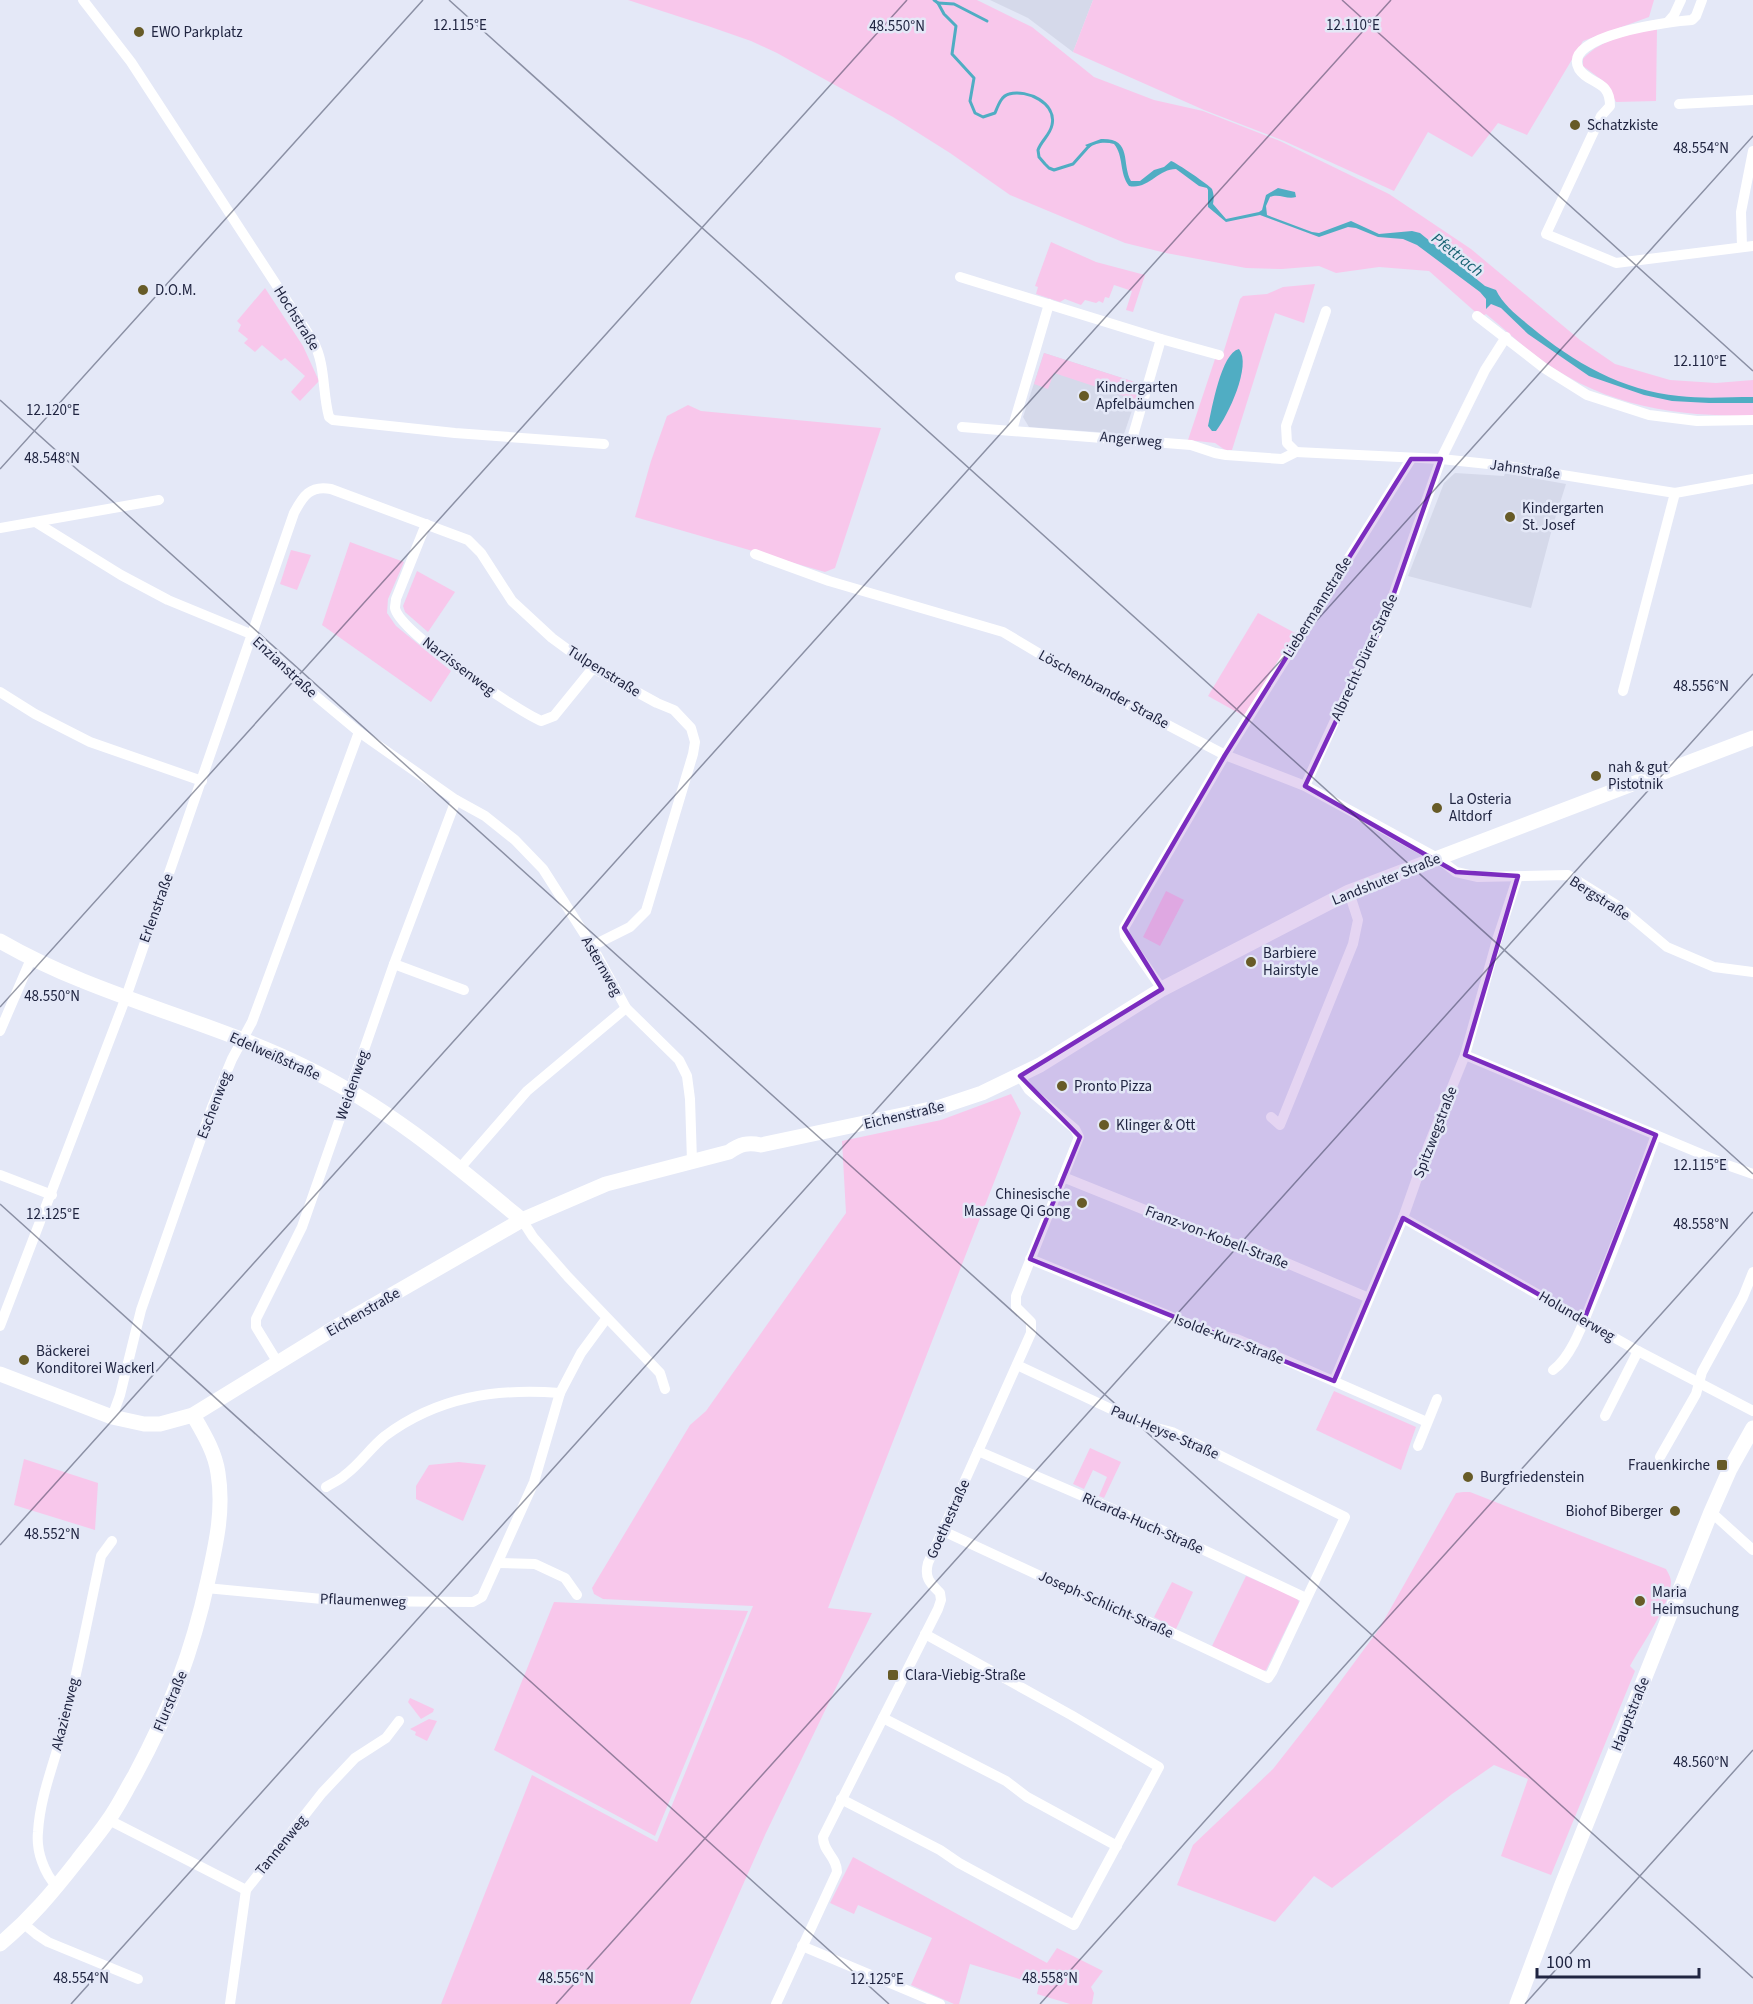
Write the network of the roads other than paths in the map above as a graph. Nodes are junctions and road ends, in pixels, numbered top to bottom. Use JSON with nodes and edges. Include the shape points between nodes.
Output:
{"nodes":[{"id":1,"x":83,"y":0,"type":"edge"},
{"id":2,"x":1681,"y":0,"type":"edge"},
{"id":3,"x":1702,"y":0,"type":"edge"},
{"id":4,"x":1668,"y":22,"type":"junction"},
{"id":5,"x":1753,"y":100,"type":"edge"},
{"id":6,"x":1679,"y":104,"type":"dead end"},
{"id":7,"x":1753,"y":151,"type":"edge"},
{"id":8,"x":1748,"y":247,"type":"edge"},
{"id":9,"x":960,"y":277,"type":"dead end"},
{"id":10,"x":1049,"y":304,"type":"junction"},
{"id":11,"x":1326,"y":311,"type":"dead end"},
{"id":12,"x":1477,"y":316,"type":"dead end"},
{"id":13,"x":1506,"y":338,"type":"junction"},
{"id":14,"x":1161,"y":339,"type":"junction"},
{"id":15,"x":1219,"y":355,"type":"dead end"},
{"id":16,"x":1753,"y":420,"type":"edge"},
{"id":17,"x":962,"y":427,"type":"dead end"},
{"id":18,"x":1012,"y":430,"type":"junction"},
{"id":19,"x":1132,"y":439,"type":"junction"},
{"id":20,"x":604,"y":444,"type":"dead end"},
{"id":21,"x":1296,"y":452,"type":"junction"},
{"id":22,"x":1411,"y":459,"type":"junction"},
{"id":23,"x":1442,"y":459,"type":"junction"},
{"id":24,"x":1753,"y":479,"type":"edge"},
{"id":25,"x":310,"y":490,"type":"joint"},
{"id":26,"x":1675,"y":493,"type":"junction"},
{"id":27,"x":159,"y":500,"type":"dead end"},
{"id":28,"x":37,"y":523,"type":"junction"},
{"id":29,"x":426,"y":524,"type":"junction"},
{"id":30,"x":0,"y":528,"type":"edge"},
{"id":31,"x":755,"y":554,"type":"dead end"},
{"id":32,"x":253,"y":635,"type":"junction"},
{"id":33,"x":593,"y":668,"type":"junction"},
{"id":34,"x":1623,"y":691,"type":"dead end"},
{"id":35,"x":2,"y":697,"type":"edge"},
{"id":36,"x":359,"y":732,"type":"junction"},
{"id":37,"x":1753,"y":738,"type":"edge"},
{"id":38,"x":1225,"y":755,"type":"junction"},
{"id":39,"x":202,"y":781,"type":"junction"},
{"id":40,"x":1305,"y":786,"type":"junction"},
{"id":41,"x":456,"y":800,"type":"junction"},
{"id":42,"x":1438,"y":859,"type":"junction"},
{"id":43,"x":1518,"y":876,"type":"junction"},
{"id":44,"x":1349,"y":892,"type":"junction"},
{"id":45,"x":0,"y":942,"type":"edge"},
{"id":46,"x":592,"y":946,"type":"junction"},
{"id":47,"x":31,"y":959,"type":"junction"},
{"id":48,"x":394,"y":964,"type":"junction"},
{"id":49,"x":1753,"y":972,"type":"edge"},
{"id":50,"x":1162,"y":989,"type":"junction"},
{"id":51,"x":464,"y":990,"type":"dead end"},
{"id":52,"x":126,"y":997,"type":"junction"},
{"id":53,"x":626,"y":1008,"type":"junction"},
{"id":54,"x":0,"y":1031,"type":"edge"},
{"id":55,"x":242,"y":1040,"type":"junction"},
{"id":56,"x":1465,"y":1055,"type":"junction"},
{"id":57,"x":1040,"y":1065,"type":"joint"},
{"id":58,"x":1020,"y":1076,"type":"junction"},
{"id":59,"x":349,"y":1091,"type":"junction"},
{"id":60,"x":1271,"y":1117,"type":"dead end"},
{"id":61,"x":1656,"y":1135,"type":"junction"},
{"id":62,"x":692,"y":1161,"type":"junction"},
{"id":63,"x":460,"y":1168,"type":"junction"},
{"id":64,"x":1753,"y":1174,"type":"edge"},
{"id":65,"x":0,"y":1175,"type":"edge"},
{"id":66,"x":1063,"y":1177,"type":"junction"},
{"id":67,"x":52,"y":1195,"type":"junction"},
{"id":68,"x":1403,"y":1218,"type":"junction"},
{"id":69,"x":522,"y":1220,"type":"junction"},
{"id":70,"x":1030,"y":1259,"type":"junction"},
{"id":71,"x":1753,"y":1272,"type":"edge"},
{"id":72,"x":1369,"y":1298,"type":"junction"},
{"id":73,"x":606,"y":1319,"type":"junction"},
{"id":74,"x":1584,"y":1320,"type":"junction"},
{"id":75,"x":0,"y":1326,"type":"edge"},
{"id":76,"x":1638,"y":1351,"type":"junction"},
{"id":77,"x":278,"y":1364,"type":"junction"},
{"id":78,"x":1017,"y":1365,"type":"junction"},
{"id":79,"x":1553,"y":1370,"type":"dead end"},
{"id":80,"x":0,"y":1374,"type":"edge"},
{"id":81,"x":1334,"y":1381,"type":"junction"},
{"id":82,"x":1699,"y":1383,"type":"junction"},
{"id":83,"x":665,"y":1389,"type":"dead end"},
{"id":84,"x":560,"y":1393,"type":"junction"},
{"id":85,"x":1437,"y":1399,"type":"dead end"},
{"id":86,"x":1753,"y":1411,"type":"edge"},
{"id":87,"x":193,"y":1415,"type":"junction"},
{"id":88,"x":1605,"y":1416,"type":"dead end"},
{"id":89,"x":112,"y":1417,"type":"junction"},
{"id":90,"x":1427,"y":1422,"type":"junction"},
{"id":91,"x":1753,"y":1428,"type":"edge"},
{"id":92,"x":1418,"y":1446,"type":"dead end"},
{"id":93,"x":978,"y":1451,"type":"junction"},
{"id":94,"x":1660,"y":1457,"type":"dead end"},
{"id":95,"x":326,"y":1487,"type":"dead end"},
{"id":96,"x":1711,"y":1512,"type":"junction"},
{"id":97,"x":943,"y":1531,"type":"junction"},
{"id":98,"x":112,"y":1541,"type":"dead end"},
{"id":99,"x":1753,"y":1550,"type":"edge"},
{"id":100,"x":498,"y":1563,"type":"junction"},
{"id":101,"x":206,"y":1588,"type":"junction"},
{"id":102,"x":577,"y":1594,"type":"dead end"},
{"id":103,"x":1306,"y":1598,"type":"junction"},
{"id":104,"x":925,"y":1634,"type":"junction"},
{"id":105,"x":883,"y":1718,"type":"junction"},
{"id":106,"x":399,"y":1721,"type":"dead end"},
{"id":107,"x":841,"y":1799,"type":"junction"},
{"id":108,"x":109,"y":1820,"type":"junction"},
{"id":109,"x":1117,"y":1846,"type":"junction"},
{"id":110,"x":57,"y":1887,"type":"junction"},
{"id":111,"x":246,"y":1890,"type":"junction"},
{"id":112,"x":24,"y":1924,"type":"junction"},
{"id":113,"x":0,"y":1944,"type":"edge"},
{"id":114,"x":802,"y":1946,"type":"junction"},
{"id":115,"x":138,"y":1979,"type":"dead end"},
{"id":116,"x":230,"y":2004,"type":"edge"},
{"id":117,"x":776,"y":2004,"type":"edge"},
{"id":118,"x":940,"y":2004,"type":"edge"},
{"id":119,"x":1517,"y":2004,"type":"edge"}],
"edges":[{"from":1,"to":20,"type":"street","name":"Hochstraße","via":[[131,62],[313,340],[319,352],[329,417],[455,433]]},
{"from":2,"to":4,"type":"street"},
{"from":3,"to":4,"type":"street","via":[[1692,20]]},
{"from":4,"to":8,"type":"street","via":[[1637,27],[1596,41],[1577,59],[1583,74],[1604,86],[1610,106],[1601,116],[1546,234],[1616,263]]},
{"from":5,"to":6,"type":"street"},
{"from":7,"to":8,"type":"street","via":[[1741,212]]},
{"from":9,"to":10,"type":"street"},
{"from":10,"to":14,"type":"street"},
{"from":10,"to":18,"type":"street"},
{"from":11,"to":21,"type":"street","via":[[1286,426],[1287,443]]},
{"from":12,"to":13,"type":"street"},
{"from":13,"to":16,"type":"street","via":[[1587,395],[1649,415],[1696,422]]},
{"from":13,"to":23,"type":"street","name":"Albrecht-Dürer-Straße","via":[[1485,370]]},
{"from":14,"to":15,"type":"street"},
{"from":14,"to":19,"type":"street"},
{"from":17,"to":18,"type":"street","name":"Angerweg"},
{"from":18,"to":19,"type":"street","name":"Angerweg"},
{"from":19,"to":21,"type":"street","name":"Angerweg","via":[[1191,445],[1226,455],[1282,459]]},
{"from":21,"to":22,"type":"street","name":"Jahnstraße"},
{"from":22,"to":23,"type":"street","name":"Jahnstraße"},
{"from":22,"to":38,"type":"street","name":"Liebermannstraße"},
{"from":23,"to":26,"type":"street","name":"Jahnstraße"},
{"from":23,"to":40,"type":"street","name":"Albrecht-Dürer-Straße","via":[[1386,616]]},
{"from":24,"to":26,"type":"street","name":"Jahnstraße"},
{"from":25,"to":29,"type":"street","name":"Tulpenstraße","via":[[331,489]]},
{"from":25,"to":32,"type":"street","name":"Erlenstraße","via":[[294,513]]},
{"from":26,"to":34,"type":"street"},
{"from":27,"to":28,"type":"street"},
{"from":28,"to":30,"type":"street"},
{"from":28,"to":32,"type":"street","name":"Enzianstraße","via":[[168,600]]},
{"from":29,"to":33,"type":"street","name":"Tulpenstraße","via":[[475,545],[512,601],[552,638]]},
{"from":29,"to":33,"type":"street","name":"Narzissenweg","via":[[395,608],[433,649],[541,722],[554,716]]},
{"from":31,"to":38,"type":"street","name":"Löschenbrander Straße","via":[[829,581],[1003,632],[1097,688]]},
{"from":32,"to":36,"type":"street","name":"Enzianstraße","via":[[305,687]]},
{"from":32,"to":39,"type":"street","name":"Erlenstraße"},
{"from":33,"to":46,"type":"street","name":"Tulpenstraße","via":[[674,710],[691,728],[694,742],[646,911],[630,927]]},
{"from":35,"to":39,"type":"street","via":[[90,742]]},
{"from":36,"to":41,"type":"street","name":"Enzianstraße"},
{"from":36,"to":55,"type":"street","name":"Eschenweg"},
{"from":37,"to":42,"type":"street","name":"Landshuter Straße"},
{"from":38,"to":40,"type":"street","name":"Löschenbrander Straße"},
{"from":38,"to":50,"type":"street","name":"Liebermannstraße","via":[[1124,927],[1125,936]]},
{"from":39,"to":52,"type":"street","name":"Erlenstraße"},
{"from":40,"to":42,"type":"street","name":"Löschenbrander Straße"},
{"from":41,"to":46,"type":"street","name":"Asternweg","via":[[485,816],[543,869]]},
{"from":41,"to":48,"type":"street","name":"Weidenweg"},
{"from":42,"to":43,"type":"street","name":"Bergstraße","via":[[1456,872],[1478,877]]},
{"from":42,"to":44,"type":"street","name":"Landshuter Straße"},
{"from":43,"to":49,"type":"street","name":"Bergstraße","via":[[1568,875],[1618,906],[1667,947],[1714,967]]},
{"from":43,"to":56,"type":"street","name":"Spitzwegstraße"},
{"from":44,"to":50,"type":"street","name":"Landshuter Straße"},
{"from":44,"to":60,"type":"street","via":[[1358,920],[1353,944],[1280,1125]]},
{"from":45,"to":47,"type":"street","name":"Edelweißstraße"},
{"from":46,"to":53,"type":"street","name":"Asternweg"},
{"from":47,"to":52,"type":"street","name":"Edelweißstraße"},
{"from":47,"to":54,"type":"street"},
{"from":48,"to":51,"type":"street"},
{"from":48,"to":59,"type":"street","name":"Weidenweg"},
{"from":50,"to":57,"type":"street","name":"Landshuter Straße"},
{"from":52,"to":55,"type":"street","name":"Edelweißstraße"},
{"from":52,"to":67,"type":"street","name":"Erlenstraße"},
{"from":53,"to":62,"type":"street","name":"Asternweg","via":[[679,1060],[687,1076]]},
{"from":53,"to":63,"type":"street","via":[[527,1091]]},
{"from":55,"to":59,"type":"street","name":"Edelweißstraße"},
{"from":55,"to":89,"type":"street","name":"Eschenweg","via":[[212,1107],[156,1265]]},
{"from":56,"to":61,"type":"street"},
{"from":56,"to":68,"type":"street","name":"Spitzwegstraße"},
{"from":57,"to":58,"type":"street","name":"Eichenstraße"},
{"from":58,"to":62,"type":"street","name":"Eichenstraße","via":[[960,1102],[761,1145],[739,1145],[729,1152]]},
{"from":58,"to":66,"type":"street","name":"Goethestraße","via":[[1029,1090],[1077,1133],[1078,1141]]},
{"from":59,"to":63,"type":"street","name":"Edelweißstraße","via":[[405,1126]]},
{"from":59,"to":77,"type":"street","name":"Weidenweg","via":[[302,1227],[256,1319],[256,1327]]},
{"from":61,"to":64,"type":"street"},
{"from":61,"to":74,"type":"street"},
{"from":62,"to":69,"type":"street","name":"Eichenstraße","via":[[606,1184]]},
{"from":63,"to":69,"type":"street","name":"Edelweißstraße"},
{"from":65,"to":67,"type":"street"},
{"from":66,"to":70,"type":"street","name":"Goethestraße"},
{"from":66,"to":72,"type":"street","name":"Franz-von-Kobell-Straße","via":[[1217,1239],[1250,1247]]},
{"from":67,"to":75,"type":"street","name":"Erlenstraße"},
{"from":68,"to":72,"type":"street","name":"Spitzwegstraße"},
{"from":68,"to":74,"type":"street","name":"Holunderweg"},
{"from":69,"to":73,"type":"street"},
{"from":69,"to":77,"type":"street","name":"Eichenstraße"},
{"from":70,"to":78,"type":"street","name":"Goethestraße","via":[[1015,1302],[1032,1327]]},
{"from":70,"to":81,"type":"street","name":"Isolde-Kurz-Straße"},
{"from":71,"to":82,"type":"street"},
{"from":72,"to":81,"type":"street","name":"Spitzwegstraße"},
{"from":73,"to":83,"type":"street","via":[[660,1373]]},
{"from":73,"to":84,"type":"street","name":"Pflaumenweg","via":[[581,1353]]},
{"from":74,"to":76,"type":"street","name":"Holunderweg"},
{"from":74,"to":79,"type":"street","via":[[1563,1363]]},
{"from":76,"to":82,"type":"street","name":"Holunderweg"},
{"from":76,"to":88,"type":"street"},
{"from":77,"to":87,"type":"street","name":"Eichenstraße"},
{"from":78,"to":93,"type":"street","name":"Goethestraße"},
{"from":78,"to":103,"type":"street","name":"Paul-Heyse-Straße","via":[[1145,1425],[1172,1432],[1345,1517]]},
{"from":80,"to":89,"type":"street","name":"Eichenstraße"},
{"from":81,"to":90,"type":"street","name":"Isolde-Kurz-Straße"},
{"from":82,"to":86,"type":"street","name":"Holunderweg"},
{"from":82,"to":94,"type":"street"},
{"from":84,"to":95,"type":"street","via":[[494,1393],[442,1404],[393,1431],[346,1475]]},
{"from":84,"to":100,"type":"street","name":"Pflaumenweg","via":[[534,1482]]},
{"from":85,"to":90,"type":"street"},
{"from":87,"to":89,"type":"street","name":"Eichenstraße","via":[[160,1424]]},
{"from":87,"to":101,"type":"street","name":"Flurstraße","via":[[215,1457],[221,1494]]},
{"from":90,"to":92,"type":"street"},
{"from":91,"to":96,"type":"street","name":"Hauptstraße"},
{"from":93,"to":97,"type":"street","name":"Goethestraße"},
{"from":93,"to":103,"type":"street","name":"Ricarda-Huch-Straße"},
{"from":96,"to":99,"type":"street"},
{"from":96,"to":119,"type":"street","name":"Hauptstraße"},
{"from":97,"to":103,"type":"street","name":"Joseph-Schlicht-Straße","via":[[1268,1678]]},
{"from":97,"to":104,"type":"street","name":"Goethestraße","via":[[926,1570],[929,1584],[940,1593],[941,1600]]},
{"from":98,"to":110,"type":"street","name":"Akazienweg","via":[[101,1556],[38,1834],[42,1862]]},
{"from":100,"to":101,"type":"street","name":"Pflaumenweg","via":[[485,1593],[473,1602],[343,1601]]},
{"from":100,"to":102,"type":"street","via":[[535,1564],[565,1578]]},
{"from":101,"to":108,"type":"street","name":"Flurstraße","via":[[191,1648],[169,1709]]},
{"from":104,"to":105,"type":"street","name":"Goethestraße"},
{"from":104,"to":109,"type":"street","via":[[1160,1767]]},
{"from":105,"to":107,"type":"street","name":"Goethestraße"},
{"from":105,"to":109,"type":"street","via":[[1006,1781],[1027,1797]]},
{"from":106,"to":111,"type":"street","name":"Tannenweg","via":[[386,1738],[355,1758],[335,1779]]},
{"from":107,"to":109,"type":"street","via":[[1074,1925]]},
{"from":107,"to":114,"type":"street","name":"Goethestraße","via":[[822,1841],[837,1865],[837,1872]]},
{"from":108,"to":110,"type":"street","name":"Flurstraße"},
{"from":108,"to":111,"type":"street"},
{"from":110,"to":112,"type":"street","name":"Flurstraße"},
{"from":111,"to":116,"type":"street","name":"Tannenweg"},
{"from":112,"to":113,"type":"street","name":"Flurstraße"},
{"from":112,"to":115,"type":"street","via":[[48,1941]]},
{"from":114,"to":117,"type":"street","name":"Goethestraße"},
{"from":114,"to":118,"type":"street"}]}
